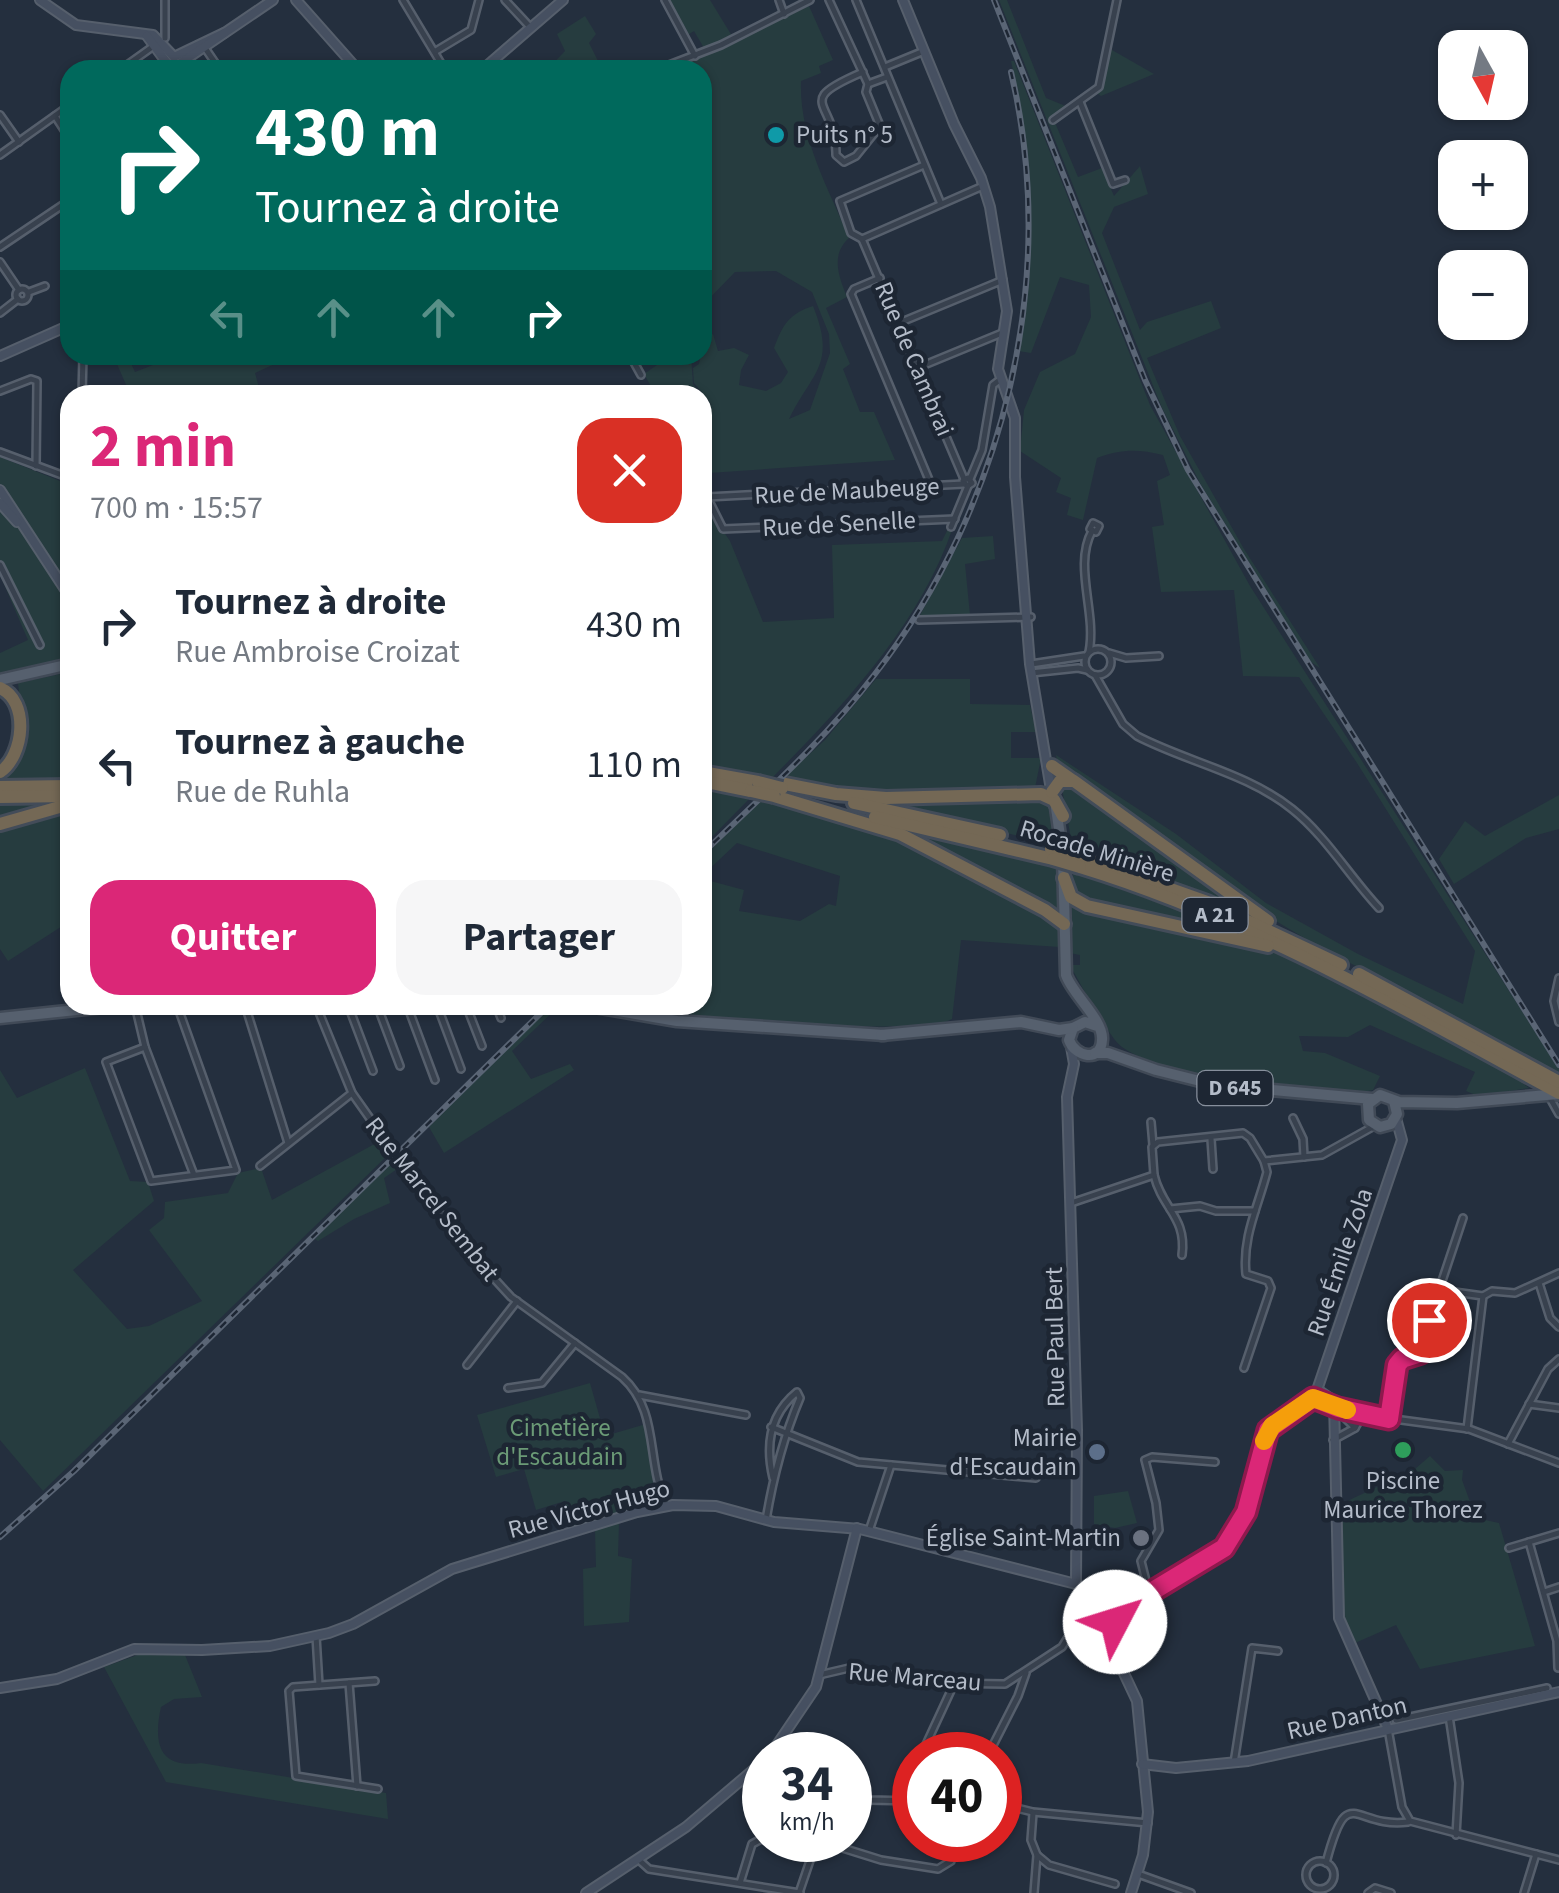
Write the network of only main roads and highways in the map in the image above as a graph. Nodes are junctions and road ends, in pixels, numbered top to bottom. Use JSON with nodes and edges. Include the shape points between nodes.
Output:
{"nodes":[{"id":1,"x":60,"y":669,"type":"edge"},
{"id":2,"x":0,"y":684,"type":"edge"},
{"id":3,"x":0,"y":772,"type":"edge"},
{"id":4,"x":712,"y":773,"type":"edge"},
{"id":5,"x":712,"y":782,"type":"edge"},
{"id":6,"x":757,"y":784,"type":"junction"},
{"id":7,"x":1052,"y":784,"type":"junction"},
{"id":8,"x":60,"y":786,"type":"edge"},
{"id":9,"x":0,"y":787,"type":"edge"},
{"id":10,"x":780,"y":789,"type":"junction"},
{"id":11,"x":60,"y":796,"type":"edge"},
{"id":12,"x":0,"y":797,"type":"edge"},
{"id":13,"x":60,"y":807,"type":"edge"},
{"id":14,"x":1063,"y":816,"type":"joint"},
{"id":15,"x":0,"y":824,"type":"edge"},
{"id":16,"x":1080,"y":862,"type":"junction"},
{"id":17,"x":1064,"y":878,"type":"joint"},
{"id":18,"x":1067,"y":910,"type":"junction"},
{"id":19,"x":1320,"y":954,"type":"junction"},
{"id":20,"x":1344,"y":976,"type":"junction"},
{"id":21,"x":1082,"y":1000,"type":"junction"},
{"id":22,"x":60,"y":1011,"type":"edge"},
{"id":23,"x":642,"y":1015,"type":"edge"},
{"id":24,"x":0,"y":1018,"type":"edge"},
{"id":25,"x":1004,"y":1024,"type":"junction"},
{"id":26,"x":1075,"y":1026,"type":"junction"},
{"id":27,"x":1100,"y":1031,"type":"junction"},
{"id":28,"x":1070,"y":1046,"type":"junction"},
{"id":29,"x":1092,"y":1054,"type":"junction"},
{"id":30,"x":1133,"y":1062,"type":"junction"},
{"id":31,"x":1527,"y":1070,"type":"junction"},
{"id":32,"x":1559,"y":1082,"type":"edge"},
{"id":33,"x":1556,"y":1094,"type":"edge"},
{"id":34,"x":1340,"y":1096,"type":"junction"},
{"id":35,"x":1372,"y":1098,"type":"junction"},
{"id":36,"x":1394,"y":1101,"type":"junction"},
{"id":37,"x":1428,"y":1102,"type":"junction"},
{"id":38,"x":1367,"y":1114,"type":"junction"},
{"id":39,"x":1397,"y":1116,"type":"junction"}],
"edges":[{"from":1,"to":2,"type":"main road"},
{"from":2,"to":3,"type":"highway","via":[[16,702],[18,728],[14,758]]},
{"from":4,"to":6,"type":"highway","name":"Rocade Minière","number":"A 21"},
{"from":5,"to":6,"type":"highway","name":"Rocade Minière","number":"A 21"},
{"from":6,"to":10,"type":"highway","name":"Rocade Minière","number":"A 21","bridge":true},
{"from":7,"to":10,"type":"highway","via":[[1033,794],[886,798]]},
{"from":7,"to":14,"type":"highway"},
{"from":7,"to":17,"type":"main road"},
{"from":7,"to":19,"type":"highway","via":[[1074,781]]},
{"from":8,"to":9,"type":"highway"},
{"from":10,"to":16,"type":"highway","name":"Rocade Minière","number":"A 21","bridge":true},
{"from":10,"to":18,"type":"highway","via":[[900,834],[1045,910]]},
{"from":11,"to":12,"type":"highway"},
{"from":13,"to":15,"type":"highway"},
{"from":14,"to":18,"type":"main road"},
{"from":16,"to":19,"type":"highway","name":"Rocade Minière","number":"A 21","via":[[1207,902]]},
{"from":16,"to":20,"type":"highway","name":"Rocade Minière","number":"A 21","via":[[1218,916]]},
{"from":17,"to":18,"type":"highway"},
{"from":18,"to":20,"type":"highway","via":[[1087,906],[1252,941]]},
{"from":18,"to":21,"type":"main road","via":[[1067,980]]},
{"from":19,"to":31,"type":"highway","name":"Rocade Minière","number":"A 21"},
{"from":20,"to":31,"type":"highway","name":"Rocade Minière","number":"A 21"},
{"from":21,"to":26,"type":"main road"},
{"from":21,"to":27,"type":"main road"},
{"from":22,"to":24,"type":"main road"},
{"from":23,"to":25,"type":"main road","via":[[884,1034]]},
{"from":25,"to":26,"type":"main road"},
{"from":25,"to":28,"type":"main road","via":[[1048,1032]]},
{"from":26,"to":27,"type":"main road","via":[[1086,1022]]},
{"from":26,"to":28,"type":"main road"},
{"from":27,"to":29,"type":"main road","via":[[1100,1047]]},
{"from":27,"to":30,"type":"main road","number":"D 645"},
{"from":28,"to":29,"type":"main road"},
{"from":29,"to":30,"type":"main road","number":"D 645"},
{"from":30,"to":34,"type":"main road","number":"D 645","via":[[1209,1084]]},
{"from":31,"to":32,"type":"highway","name":"Rocade Minière","number":"A 21"},
{"from":31,"to":33,"type":"highway","name":"Rocade Minière","number":"A 21"},
{"from":33,"to":37,"type":"main road"},
{"from":34,"to":35,"type":"main road","number":"D 645"},
{"from":34,"to":38,"type":"main road","number":"D 645"},
{"from":35,"to":36,"type":"main road"},
{"from":35,"to":38,"type":"main road"},
{"from":36,"to":37,"type":"main road"},
{"from":36,"to":39,"type":"main road"},
{"from":37,"to":39,"type":"main road"},
{"from":38,"to":39,"type":"main road","via":[[1380,1126]]}]}
